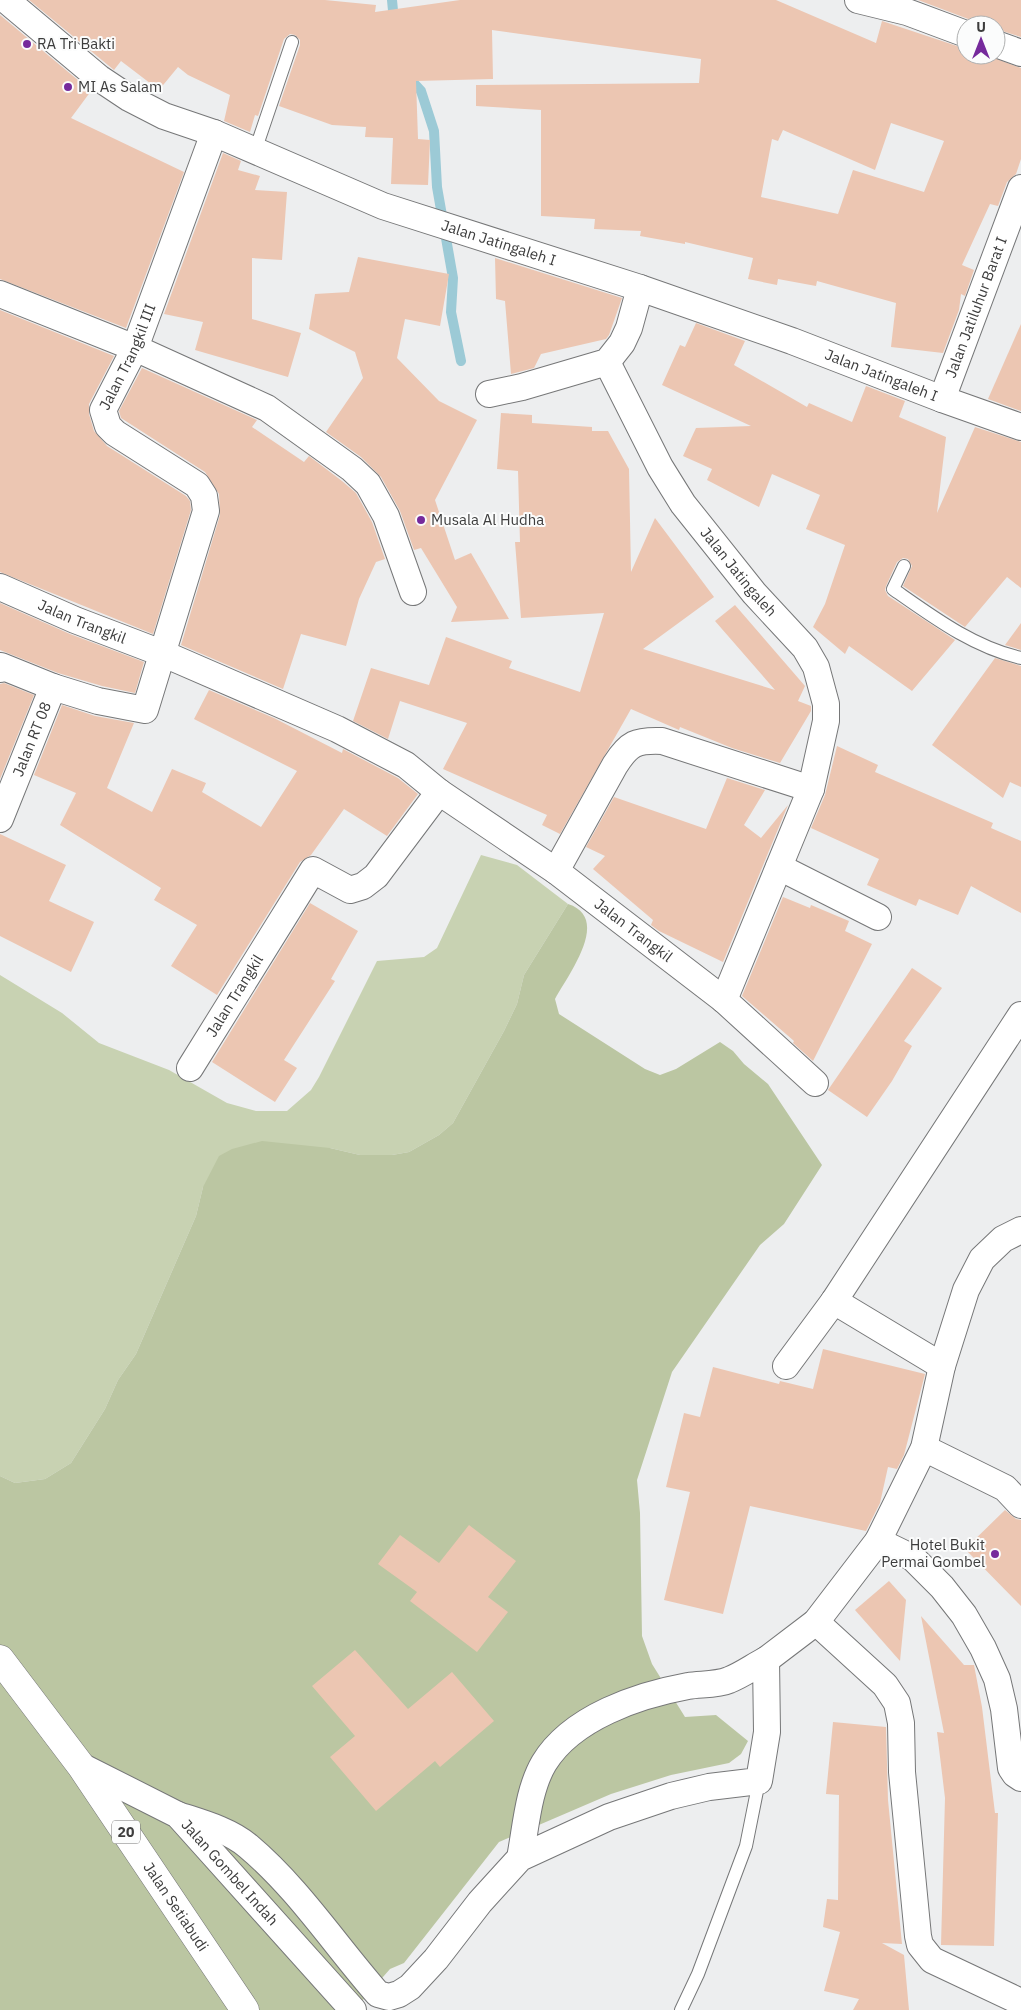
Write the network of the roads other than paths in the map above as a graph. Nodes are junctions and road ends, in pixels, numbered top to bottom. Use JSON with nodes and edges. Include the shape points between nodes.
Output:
{"nodes":[{"id":1,"x":6,"y":0,"type":"edge"},
{"id":2,"x":858,"y":0,"type":"edge"},
{"id":3,"x":956,"y":30,"type":"edge"},
{"id":4,"x":292,"y":42,"type":"dead end"},
{"id":5,"x":1006,"y":48,"type":"edge"},
{"id":6,"x":1021,"y":53,"type":"edge"},
{"id":7,"x":214,"y":133,"type":"junction"},
{"id":8,"x":255,"y":151,"type":"junction"},
{"id":9,"x":1021,"y":188,"type":"edge"},
{"id":10,"x":640,"y":288,"type":"junction"},
{"id":11,"x":0,"y":294,"type":"edge"},
{"id":12,"x":135,"y":348,"type":"junction"},
{"id":13,"x":606,"y":362,"type":"junction"},
{"id":14,"x":489,"y":394,"type":"dead end"},
{"id":15,"x":942,"y":399,"type":"junction"},
{"id":16,"x":1021,"y":426,"type":"edge"},
{"id":17,"x":904,"y":566,"type":"dead end"},
{"id":18,"x":0,"y":587,"type":"edge"},
{"id":19,"x":413,"y":592,"type":"dead end"},
{"id":20,"x":164,"y":654,"type":"junction"},
{"id":21,"x":1021,"y":658,"type":"edge"},
{"id":22,"x":0,"y":669,"type":"edge"},
{"id":23,"x":53,"y":688,"type":"junction"},
{"id":24,"x":811,"y":789,"type":"junction"},
{"id":25,"x":439,"y":792,"type":"junction"},
{"id":26,"x":0,"y":819,"type":"edge"},
{"id":27,"x":779,"y":867,"type":"junction"},
{"id":28,"x":556,"y":871,"type":"junction"},
{"id":29,"x":878,"y":917,"type":"dead end"},
{"id":30,"x":724,"y":1000,"type":"junction"},
{"id":31,"x":1021,"y":1015,"type":"edge"},
{"id":32,"x":190,"y":1068,"type":"dead end"},
{"id":33,"x":815,"y":1083,"type":"dead end"},
{"id":34,"x":1021,"y":1230,"type":"edge"},
{"id":35,"x":834,"y":1301,"type":"junction"},
{"id":36,"x":786,"y":1366,"type":"dead end"},
{"id":37,"x":942,"y":1366,"type":"junction"},
{"id":38,"x":924,"y":1448,"type":"junction"},
{"id":39,"x":1021,"y":1505,"type":"edge"},
{"id":40,"x":878,"y":1541,"type":"junction"},
{"id":41,"x":816,"y":1622,"type":"junction"},
{"id":42,"x":0,"y":1659,"type":"edge"},
{"id":43,"x":766,"y":1660,"type":"junction"},
{"id":44,"x":82,"y":1766,"type":"junction"},
{"id":45,"x":1021,"y":1778,"type":"edge"},
{"id":46,"x":759,"y":1781,"type":"junction"},
{"id":47,"x":178,"y":1815,"type":"junction"},
{"id":48,"x":520,"y":1858,"type":"junction"},
{"id":49,"x":1021,"y":2002,"type":"edge"},
{"id":50,"x":245,"y":2010,"type":"edge"},
{"id":51,"x":353,"y":2010,"type":"edge"},
{"id":52,"x":681,"y":2010,"type":"edge"}],
"edges":[{"from":1,"to":7,"type":"street","name":"Jalan Jatingaleh I","via":[[99,78],[129,98],[164,116]]},
{"from":2,"to":3,"type":"street","via":[[907,12]]},
{"from":4,"to":8,"type":"lane"},
{"from":5,"to":6,"type":"street"},
{"from":7,"to":8,"type":"street","name":"Jalan Jatingaleh I"},
{"from":7,"to":12,"type":"street","name":"Jalan Trangkil III"},
{"from":8,"to":10,"type":"street","name":"Jalan Jatingaleh I","via":[[383,206]]},
{"from":9,"to":15,"type":"street","name":"Jalan Jatiluhur Barat I"},
{"from":10,"to":13,"type":"street","via":[[629,328],[622,343]]},
{"from":10,"to":15,"type":"street","name":"Jalan Jatingaleh I","via":[[792,341]]},
{"from":11,"to":12,"type":"street"},
{"from":12,"to":19,"type":"street","via":[[267,408],[352,469],[368,484],[386,516]]},
{"from":12,"to":20,"type":"street","name":"Jalan Trangkil III","via":[[104,404],[108,426],[197,485],[206,503]]},
{"from":13,"to":14,"type":"street"},
{"from":13,"to":24,"type":"street","name":"Jalan Jatingaleh","via":[[660,467],[683,504],[754,593],[805,648],[816,667],[826,704],[826,721]]},
{"from":15,"to":16,"type":"street","name":"Jalan Jatingaleh I"},
{"from":17,"to":21,"type":"lane","via":[[893,589],[943,624],[996,652]]},
{"from":18,"to":20,"type":"street","name":"Jalan Trangkil"},
{"from":20,"to":23,"type":"street","name":"Jalan RT 08","via":[[145,710]]},
{"from":20,"to":25,"type":"street","name":"Jalan Trangkil","via":[[385,753],[406,765]]},
{"from":22,"to":23,"type":"street","name":"Jalan RT 08","via":[[1,666]]},
{"from":23,"to":26,"type":"street","name":"Jalan RT 08"},
{"from":24,"to":27,"type":"street","name":"Jalan Jatingaleh"},
{"from":24,"to":28,"type":"street","via":[[662,741],[634,743],[615,765]]},
{"from":25,"to":28,"type":"street","name":"Jalan Trangkil"},
{"from":25,"to":32,"type":"street","name":"Jalan Trangkil","via":[[376,876],[363,886],[350,890],[314,870]]},
{"from":27,"to":29,"type":"street"},
{"from":27,"to":30,"type":"street","name":"Jalan Jatingaleh"},
{"from":28,"to":30,"type":"street","name":"Jalan Trangkil"},
{"from":30,"to":33,"type":"street","name":"Jalan Trangkil"},
{"from":31,"to":35,"type":"street"},
{"from":34,"to":37,"type":"street","via":[[1002,1239],[982,1259],[966,1290]]},
{"from":35,"to":36,"type":"street"},
{"from":35,"to":37,"type":"street"},
{"from":37,"to":38,"type":"street"},
{"from":38,"to":39,"type":"street","via":[[1005,1488]]},
{"from":38,"to":40,"type":"street"},
{"from":40,"to":41,"type":"street"},
{"from":40,"to":45,"type":"street","via":[[913,1558],[942,1586],[964,1615],[996,1679],[1004,1709],[1011,1768]]},
{"from":41,"to":43,"type":"street"},
{"from":41,"to":49,"type":"street","via":[[885,1685],[897,1703],[920,1945],[932,1960]]},
{"from":42,"to":44,"type":"highway","name":"Jalan Setiabudi","number":"20"},
{"from":43,"to":46,"type":"street","via":[[767,1732]]},
{"from":43,"to":48,"type":"street","via":[[728,1681],[688,1686],[638,1698],[596,1717],[566,1739],[544,1763],[533,1790]]},
{"from":44,"to":47,"type":"street","name":"Jalan Gombel Indah"},
{"from":44,"to":50,"type":"highway","name":"Jalan Setiabudi","number":"20"},
{"from":46,"to":48,"type":"street","via":[[671,1796],[609,1817]]},
{"from":46,"to":52,"type":"lane","via":[[746,1846],[698,1974]]},
{"from":47,"to":48,"type":"street","via":[[221,1830],[248,1846],[293,1892],[378,1994],[389,1996],[410,1987]]},
{"from":47,"to":51,"type":"street","name":"Jalan Gombel Indah"}]}
